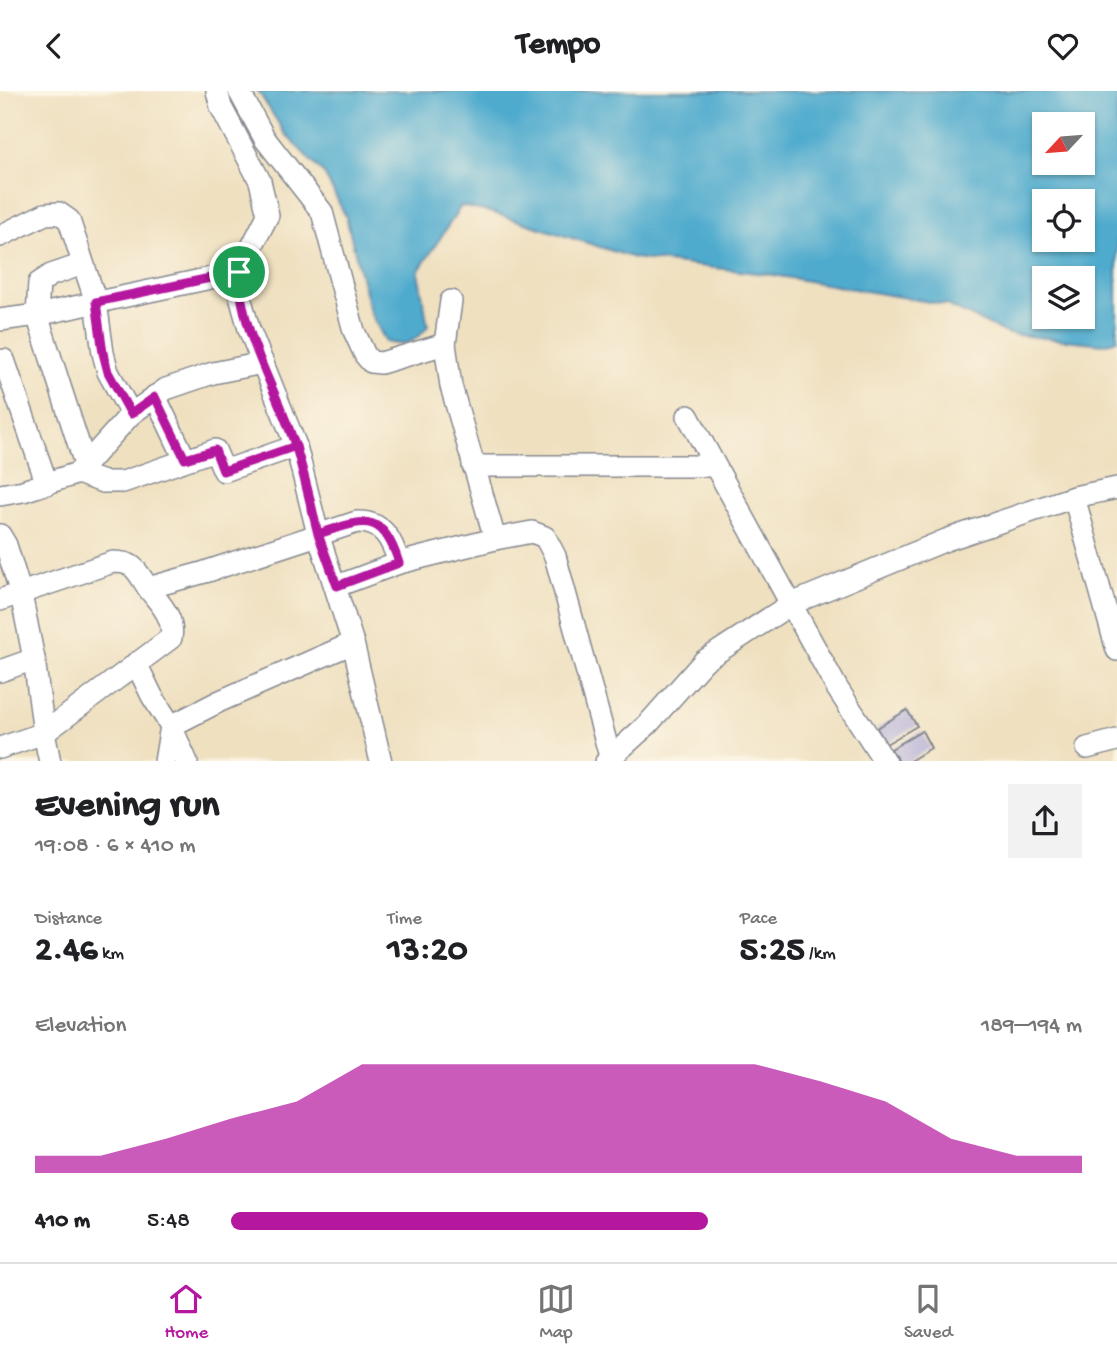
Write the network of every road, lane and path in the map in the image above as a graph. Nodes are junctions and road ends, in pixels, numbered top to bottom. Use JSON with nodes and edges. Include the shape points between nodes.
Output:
{"nodes":[{"id":1,"x":217,"y":91,"type":"edge"},
{"id":2,"x":239,"y":91,"type":"edge"},
{"id":3,"x":0,"y":236,"type":"edge"},
{"id":4,"x":83,"y":264,"type":"junction"},
{"id":5,"x":239,"y":272,"type":"junction"},
{"id":6,"x":451,"y":301,"type":"dead end"},
{"id":7,"x":96,"y":302,"type":"junction"},
{"id":8,"x":37,"y":315,"type":"junction"},
{"id":9,"x":0,"y":320,"type":"edge"},
{"id":10,"x":445,"y":344,"type":"junction"},
{"id":11,"x":4,"y":360,"type":"dead end"},
{"id":12,"x":263,"y":363,"type":"junction"},
{"id":13,"x":155,"y":397,"type":"junction"},
{"id":14,"x":131,"y":414,"type":"junction"},
{"id":15,"x":688,"y":416,"type":"dead end"},
{"id":16,"x":296,"y":446,"type":"junction"},
{"id":17,"x":185,"y":459,"type":"junction"},
{"id":18,"x":473,"y":466,"type":"junction"},
{"id":19,"x":715,"y":466,"type":"junction"},
{"id":20,"x":82,"y":469,"type":"junction"},
{"id":21,"x":47,"y":484,"type":"junction"},
{"id":22,"x":1117,"y":488,"type":"edge"},
{"id":23,"x":0,"y":495,"type":"edge"},
{"id":24,"x":1074,"y":498,"type":"junction"},
{"id":25,"x":318,"y":534,"type":"junction"},
{"id":26,"x":0,"y":535,"type":"edge"},
{"id":27,"x":495,"y":539,"type":"junction"},
{"id":28,"x":399,"y":563,"type":"junction"},
{"id":29,"x":337,"y":586,"type":"junction"},
{"id":30,"x":148,"y":588,"type":"junction"},
{"id":31,"x":10,"y":597,"type":"edge"},
{"id":32,"x":791,"y":604,"type":"junction"},
{"id":33,"x":353,"y":643,"type":"junction"},
{"id":34,"x":1117,"y":650,"type":"edge"},
{"id":35,"x":34,"y":659,"type":"junction"},
{"id":36,"x":136,"y":663,"type":"junction"},
{"id":37,"x":0,"y":671,"type":"edge"},
{"id":38,"x":171,"y":726,"type":"junction"},
{"id":39,"x":44,"y":733,"type":"junction"},
{"id":40,"x":1117,"y":740,"type":"edge"},
{"id":41,"x":0,"y":748,"type":"edge"},
{"id":42,"x":1087,"y":748,"type":"dead end"},
{"id":43,"x":50,"y":761,"type":"edge"},
{"id":44,"x":165,"y":761,"type":"edge"},
{"id":45,"x":187,"y":761,"type":"edge"},
{"id":46,"x":378,"y":761,"type":"edge"},
{"id":47,"x":609,"y":761,"type":"edge"},
{"id":48,"x":885,"y":761,"type":"edge"}],
"edges":[{"from":1,"to":5,"type":"street","via":[[260,181],[268,215]]},
{"from":2,"to":10,"type":"street","via":[[265,139],[322,212],[354,331],[365,355],[371,362],[381,363]]},
{"from":3,"to":4,"type":"street","via":[[59,212],[69,220]]},
{"from":4,"to":7,"type":"street"},
{"from":4,"to":8,"type":"street","via":[[39,283]]},
{"from":5,"to":7,"type":"street"},
{"from":5,"to":12,"type":"street","via":[[242,305]]},
{"from":6,"to":10,"type":"street"},
{"from":7,"to":8,"type":"street"},
{"from":7,"to":14,"type":"street","via":[[108,372]]},
{"from":8,"to":9,"type":"street"},
{"from":8,"to":20,"type":"street"},
{"from":10,"to":18,"type":"street","via":[[451,386]]},
{"from":11,"to":21,"type":"street"},
{"from":12,"to":13,"type":"street","via":[[213,373]]},
{"from":12,"to":16,"type":"street"},
{"from":13,"to":14,"type":"street"},
{"from":13,"to":17,"type":"street"},
{"from":14,"to":20,"type":"street"},
{"from":15,"to":19,"type":"street"},
{"from":16,"to":17,"type":"street","via":[[223,471],[215,450]]},
{"from":16,"to":25,"type":"street"},
{"from":17,"to":20,"type":"street","via":[[123,482],[103,482]]},
{"from":18,"to":19,"type":"street"},
{"from":18,"to":27,"type":"street"},
{"from":19,"to":32,"type":"street"},
{"from":20,"to":21,"type":"street"},
{"from":21,"to":23,"type":"street"},
{"from":22,"to":24,"type":"street"},
{"from":24,"to":32,"type":"street","via":[[946,540]]},
{"from":24,"to":34,"type":"street"},
{"from":25,"to":28,"type":"street","via":[[368,521],[378,525],[392,542]]},
{"from":25,"to":29,"type":"street"},
{"from":25,"to":30,"type":"street"},
{"from":26,"to":31,"type":"street","via":[[6,545]]},
{"from":27,"to":28,"type":"street"},
{"from":27,"to":47,"type":"street","via":[[532,532],[545,537],[555,556]]},
{"from":28,"to":29,"type":"street"},
{"from":29,"to":33,"type":"street"},
{"from":30,"to":31,"type":"street","via":[[127,562],[113,562]]},
{"from":30,"to":36,"type":"street","via":[[173,627],[171,638]]},
{"from":31,"to":35,"type":"street"},
{"from":32,"to":47,"type":"street","via":[[704,661]]},
{"from":32,"to":48,"type":"street","via":[[837,688]]},
{"from":33,"to":38,"type":"street"},
{"from":33,"to":46,"type":"street"},
{"from":35,"to":37,"type":"street"},
{"from":35,"to":39,"type":"street"},
{"from":36,"to":38,"type":"street"},
{"from":36,"to":39,"type":"street"},
{"from":38,"to":44,"type":"street"},
{"from":38,"to":45,"type":"street"},
{"from":39,"to":41,"type":"street"},
{"from":39,"to":43,"type":"street"},
{"from":40,"to":42,"type":"street"}]}
